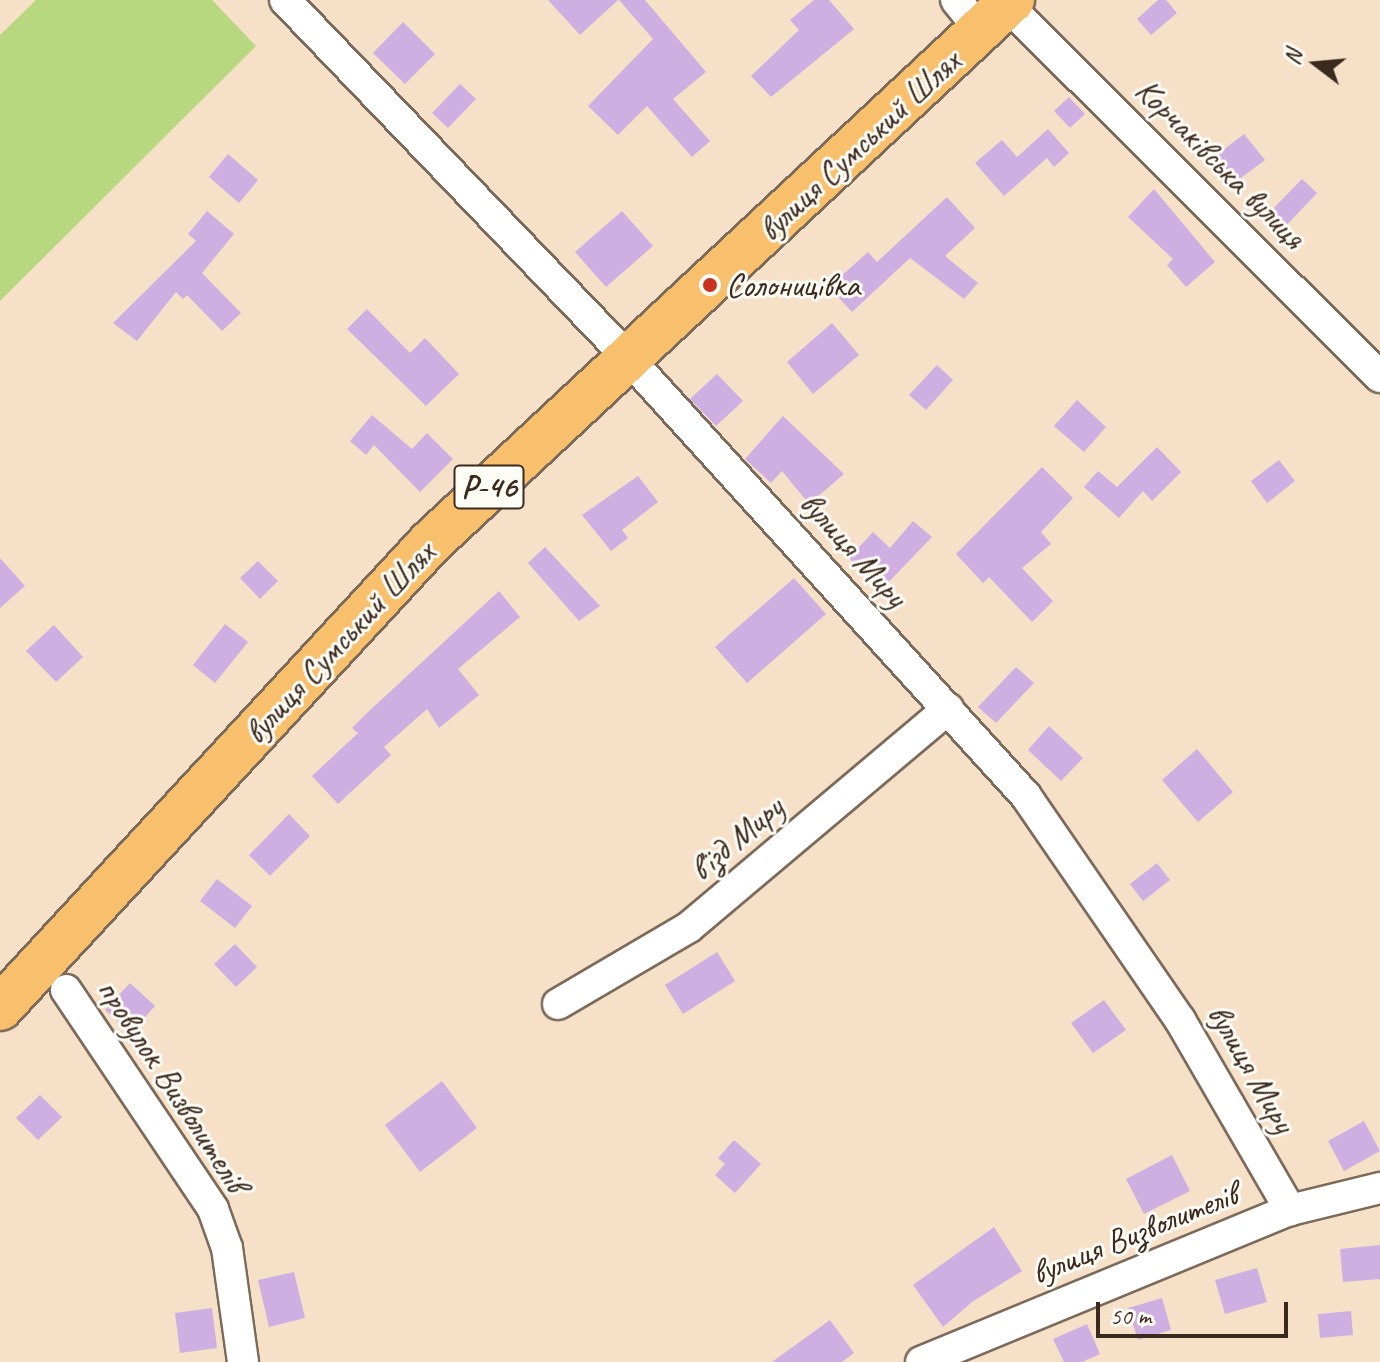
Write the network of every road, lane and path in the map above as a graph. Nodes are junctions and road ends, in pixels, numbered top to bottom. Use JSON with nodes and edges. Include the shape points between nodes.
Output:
{"nodes":[{"id":1,"x":285,"y":0,"type":"edge"},
{"id":2,"x":989,"y":9,"type":"edge"},
{"id":3,"x":628,"y":358,"type":"junction"},
{"id":4,"x":1380,"y":377,"type":"edge"},
{"id":5,"x":948,"y":709,"type":"junction"},
{"id":6,"x":66,"y":990,"type":"dead end"},
{"id":7,"x":558,"y":1004,"type":"dead end"},
{"id":8,"x":0,"y":1008,"type":"edge"},
{"id":9,"x":1380,"y":1188,"type":"edge"},
{"id":10,"x":1290,"y":1210,"type":"junction"},
{"id":11,"x":243,"y":1362,"type":"edge"},
{"id":12,"x":921,"y":1362,"type":"edge"}],
"edges":[{"from":1,"to":3,"type":"street","name":"вулиця Миру"},
{"from":2,"to":3,"type":"main road","name":"вулиця Сумський Шлях","number":"Р-46"},
{"from":2,"to":4,"type":"street","name":"Корчаківська вулиця"},
{"from":3,"to":5,"type":"street","name":"вулиця Миру"},
{"from":3,"to":8,"type":"main road","name":"вулиця Сумський Шлях","number":"Р-46","via":[[430,543]]},
{"from":5,"to":7,"type":"street","name":"в'їзд Миру","via":[[689,927]]},
{"from":5,"to":10,"type":"street","name":"вулиця Миру","via":[[1026,796],[1087,880],[1180,1020]]},
{"from":6,"to":11,"type":"street","name":"провулок Визволителів","via":[[213,1209],[227,1248]]},
{"from":9,"to":10,"type":"street","name":"вулиця Визволителів"},
{"from":10,"to":12,"type":"street","name":"вулиця Визволителів"}]}
